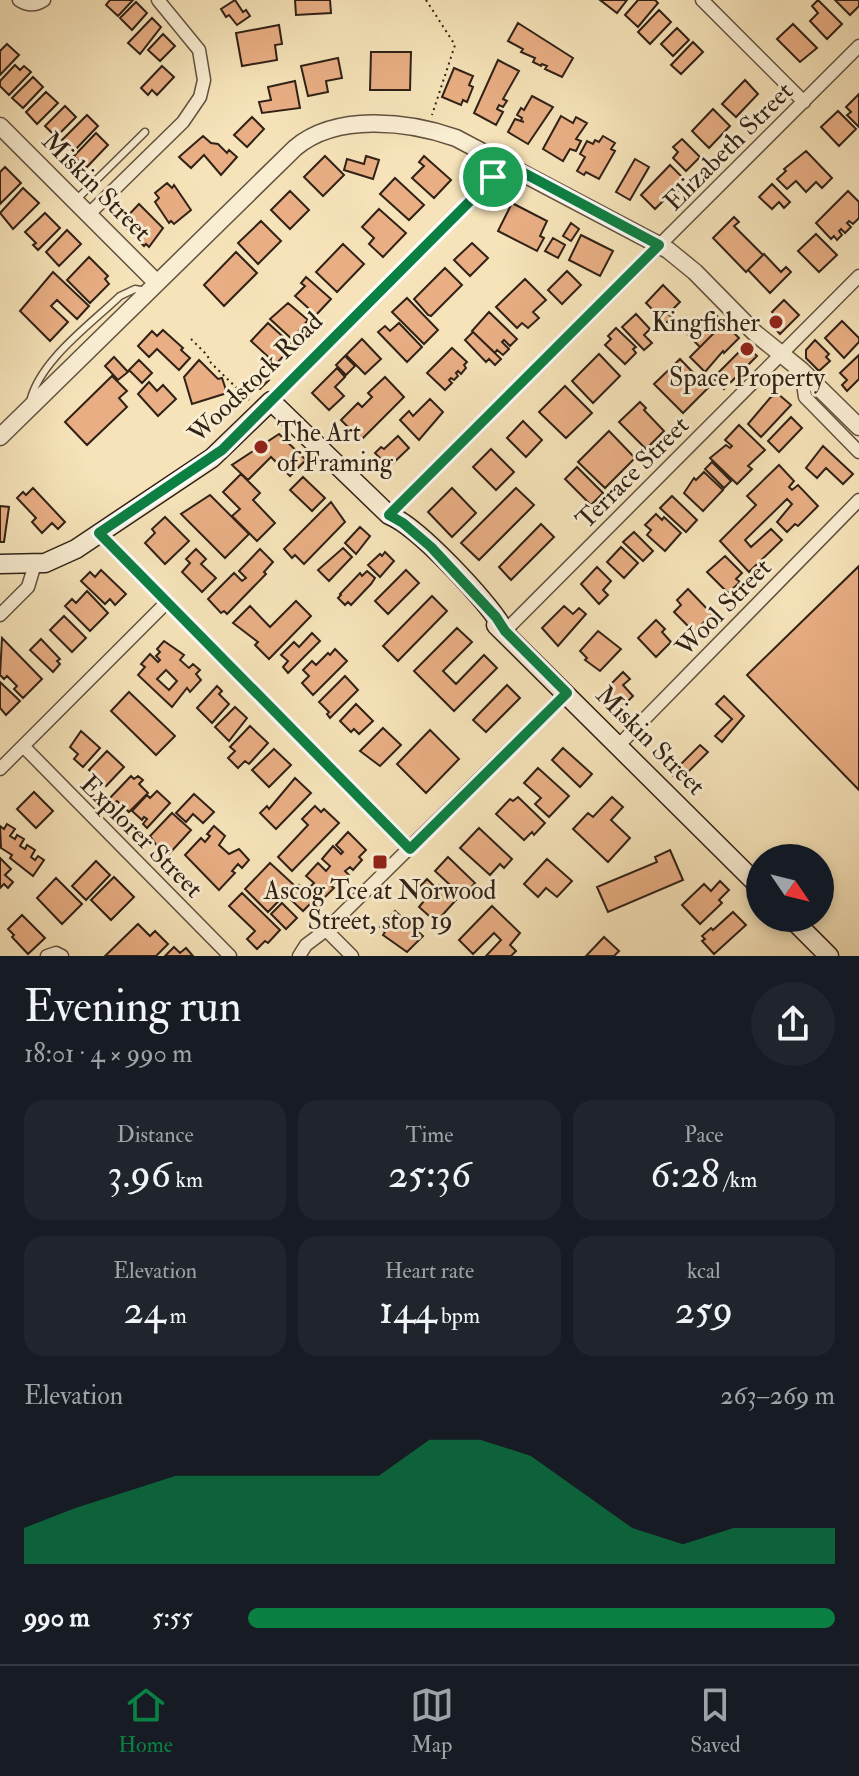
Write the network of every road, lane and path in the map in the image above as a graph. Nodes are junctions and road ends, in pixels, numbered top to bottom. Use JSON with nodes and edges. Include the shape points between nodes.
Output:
{"nodes":[{"id":1,"x":19,"y":0,"type":"edge"},
{"id":2,"x":44,"y":0,"type":"edge"},
{"id":3,"x":158,"y":0,"type":"edge"},
{"id":4,"x":426,"y":0,"type":"edge"},
{"id":5,"x":702,"y":0,"type":"edge"},
{"id":6,"x":859,"y":46,"type":"edge"},
{"id":7,"x":804,"y":102,"type":"junction"},
{"id":8,"x":0,"y":126,"type":"edge"},
{"id":9,"x":428,"y":129,"type":"junction"},
{"id":10,"x":145,"y":132,"type":"dead end"},
{"id":11,"x":507,"y":164,"type":"junction"},
{"id":12,"x":75,"y":201,"type":"junction"},
{"id":13,"x":89,"y":214,"type":"junction"},
{"id":14,"x":659,"y":245,"type":"junction"},
{"id":15,"x":859,"y":276,"type":"edge"},
{"id":16,"x":152,"y":287,"type":"junction"},
{"id":17,"x":191,"y":339,"type":"dead end"},
{"id":18,"x":781,"y":354,"type":"junction"},
{"id":19,"x":801,"y":370,"type":"junction"},
{"id":20,"x":250,"y":401,"type":"dead end"},
{"id":21,"x":271,"y":401,"type":"junction"},
{"id":22,"x":859,"y":427,"type":"edge"},
{"id":23,"x":0,"y":437,"type":"edge"},
{"id":24,"x":859,"y":452,"type":"edge"},
{"id":25,"x":859,"y":500,"type":"edge"},
{"id":26,"x":389,"y":515,"type":"junction"},
{"id":27,"x":99,"y":533,"type":"junction"},
{"id":28,"x":0,"y":564,"type":"edge"},
{"id":29,"x":35,"y":564,"type":"junction"},
{"id":30,"x":167,"y":602,"type":"junction"},
{"id":31,"x":0,"y":615,"type":"edge"},
{"id":32,"x":505,"y":631,"type":"junction"},
{"id":33,"x":567,"y":693,"type":"junction"},
{"id":34,"x":619,"y":745,"type":"junction"},
{"id":35,"x":23,"y":746,"type":"junction"},
{"id":36,"x":0,"y":769,"type":"edge"},
{"id":37,"x":410,"y":849,"type":"junction"},
{"id":38,"x":746,"y":873,"type":"edge"},
{"id":39,"x":326,"y":930,"type":"junction"},
{"id":40,"x":805,"y":932,"type":"edge"},
{"id":41,"x":47,"y":956,"type":"edge"},
{"id":42,"x":62,"y":956,"type":"edge"},
{"id":43,"x":230,"y":956,"type":"edge"},
{"id":44,"x":299,"y":956,"type":"edge"},
{"id":45,"x":352,"y":956,"type":"edge"},
{"id":46,"x":829,"y":956,"type":"edge"}],
"edges":[{"from":1,"to":2,"type":"street","via":[[28,5]]},
{"from":3,"to":13,"type":"street","via":[[199,50],[204,80],[200,97],[183,122]]},
{"from":4,"to":9,"type":"path","via":[[455,45]]},
{"from":5,"to":7,"type":"street"},
{"from":6,"to":7,"type":"street","name":"Elizabeth Street"},
{"from":7,"to":14,"type":"street","name":"Elizabeth Street"},
{"from":8,"to":12,"type":"street","name":"Miskin Street"},
{"from":9,"to":11,"type":"street"},
{"from":9,"to":16,"type":"street","via":[[351,124],[323,130],[295,148]]},
{"from":10,"to":12,"type":"lane"},
{"from":11,"to":14,"type":"street"},
{"from":11,"to":21,"type":"street","name":"Woodstock Road"},
{"from":12,"to":13,"type":"street","name":"Miskin Street"},
{"from":13,"to":16,"type":"street","name":"Miskin Street"},
{"from":14,"to":18,"type":"street"},
{"from":14,"to":26,"type":"street","name":"Elizabeth Street"},
{"from":15,"to":18,"type":"street","name":"Terrace Street"},
{"from":16,"to":23,"type":"street"},
{"from":17,"to":20,"type":"path"},
{"from":18,"to":19,"type":"street"},
{"from":18,"to":32,"type":"street","name":"Terrace Street"},
{"from":19,"to":22,"type":"street"},
{"from":19,"to":24,"type":"street","via":[[805,397]]},
{"from":21,"to":26,"type":"main road","name":"Miskin Street"},
{"from":21,"to":27,"type":"main road","name":"Woodstock Road","via":[[212,458]]},
{"from":25,"to":34,"type":"street","name":"Wool Street"},
{"from":26,"to":32,"type":"main road","name":"Miskin Street","via":[[430,564]]},
{"from":27,"to":29,"type":"main road","name":"Woodstock Road","via":[[64,556]]},
{"from":27,"to":30,"type":"street"},
{"from":28,"to":29,"type":"main road","name":"Woodstock Road"},
{"from":29,"to":31,"type":"street","via":[[28,587]]},
{"from":30,"to":35,"type":"street"},
{"from":30,"to":37,"type":"street"},
{"from":32,"to":33,"type":"main road","name":"Miskin Street"},
{"from":33,"to":34,"type":"main road","name":"Miskin Street"},
{"from":33,"to":37,"type":"street"},
{"from":34,"to":38,"type":"main road","name":"Miskin Street"},
{"from":35,"to":36,"type":"street"},
{"from":35,"to":43,"type":"street","name":"Explorer Street"},
{"from":37,"to":39,"type":"street"},
{"from":39,"to":44,"type":"street"},
{"from":39,"to":45,"type":"street"},
{"from":40,"to":46,"type":"main road"},
{"from":41,"to":42,"type":"street"}]}
